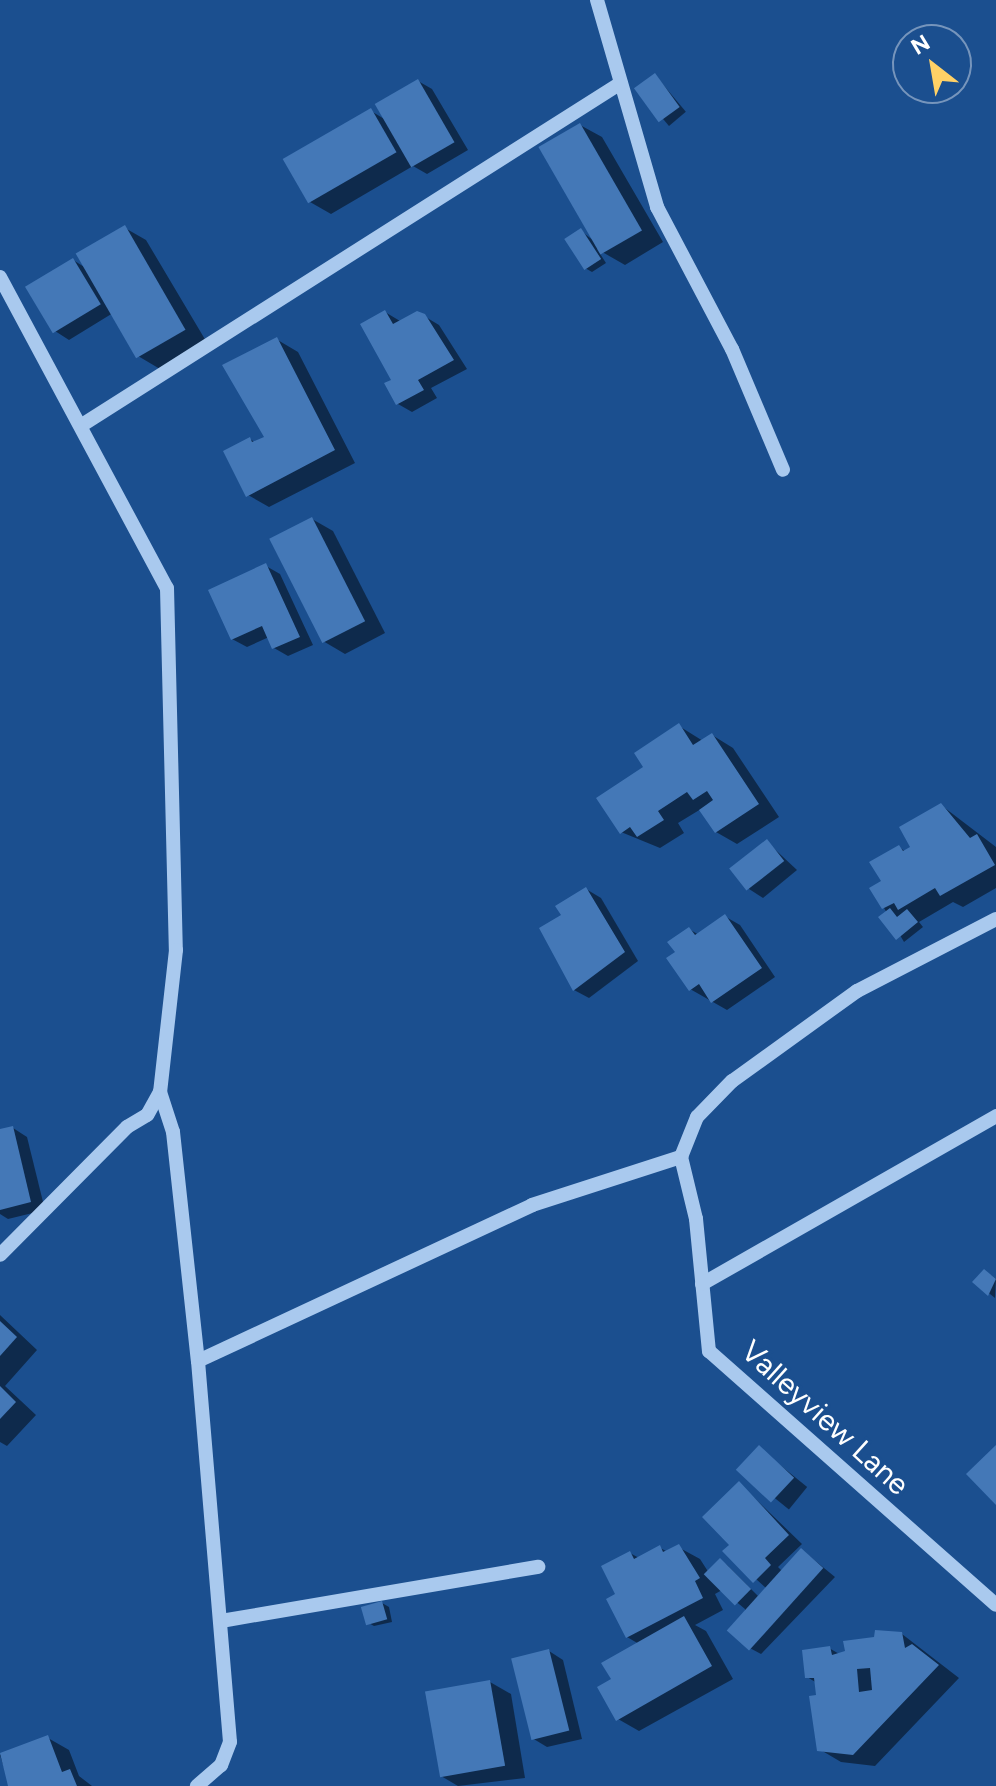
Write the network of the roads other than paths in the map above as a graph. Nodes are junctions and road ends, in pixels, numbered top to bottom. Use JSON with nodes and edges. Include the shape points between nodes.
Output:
{"nodes":[{"id":1,"x":597,"y":0,"type":"edge"},
{"id":2,"x":621,"y":83,"type":"junction"},
{"id":3,"x":0,"y":277,"type":"edge"},
{"id":4,"x":82,"y":425,"type":"junction"},
{"id":5,"x":783,"y":470,"type":"dead end"},
{"id":6,"x":996,"y":919,"type":"edge"},
{"id":7,"x":160,"y":1092,"type":"junction"},
{"id":8,"x":996,"y":1116,"type":"edge"},
{"id":9,"x":681,"y":1157,"type":"junction"},
{"id":10,"x":0,"y":1255,"type":"edge"},
{"id":11,"x":702,"y":1284,"type":"junction"},
{"id":12,"x":198,"y":1361,"type":"junction"},
{"id":13,"x":538,"y":1567,"type":"dead end"},
{"id":14,"x":996,"y":1605,"type":"edge"},
{"id":15,"x":221,"y":1621,"type":"junction"},
{"id":16,"x":197,"y":1786,"type":"edge"}],
"edges":[{"from":1,"to":2,"type":"street"},
{"from":2,"to":4,"type":"street"},
{"from":2,"to":5,"type":"street","via":[[657,207],[732,349]]},
{"from":3,"to":4,"type":"street"},
{"from":4,"to":7,"type":"street","via":[[167,588],[176,950]]},
{"from":6,"to":9,"type":"street","via":[[857,991],[732,1081],[697,1117]]},
{"from":7,"to":10,"type":"street","via":[[147,1115],[127,1127]]},
{"from":7,"to":12,"type":"street","via":[[173,1132]]},
{"from":8,"to":11,"type":"street"},
{"from":9,"to":11,"type":"street","name":"Valleyview Lane","via":[[696,1219]]},
{"from":9,"to":12,"type":"street","via":[[532,1205]]},
{"from":11,"to":14,"type":"street","name":"Valleyview Lane","via":[[709,1351]]},
{"from":12,"to":15,"type":"street"},
{"from":13,"to":15,"type":"street"},
{"from":15,"to":16,"type":"street","via":[[230,1742],[221,1765]]}]}
